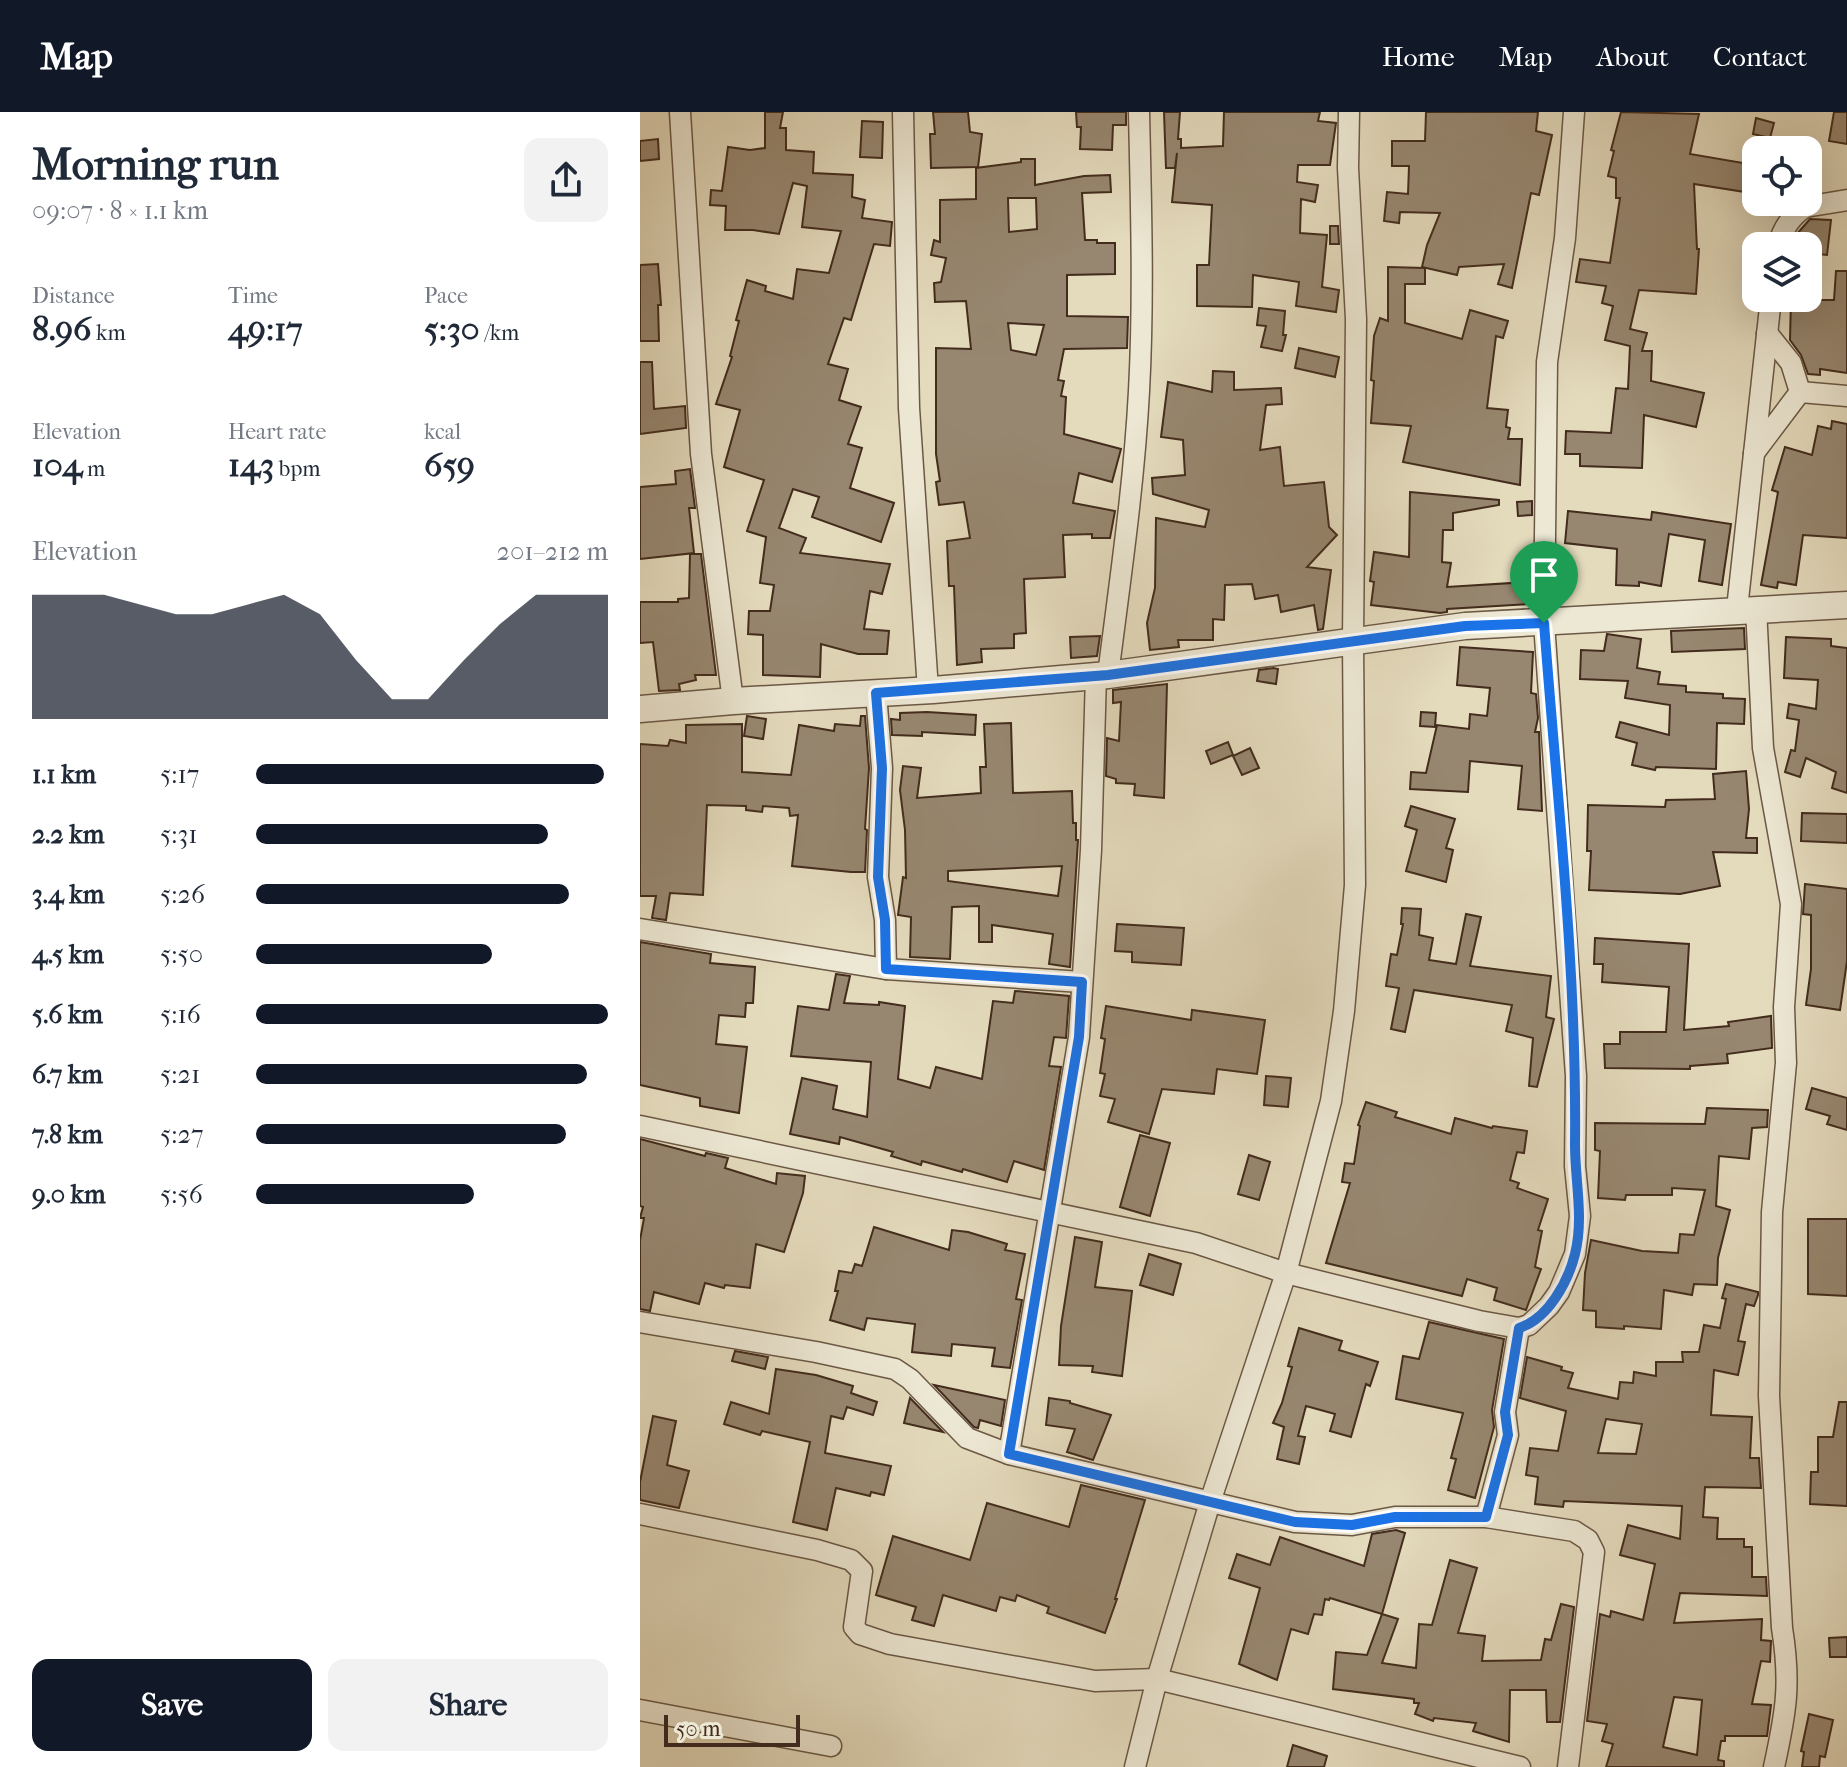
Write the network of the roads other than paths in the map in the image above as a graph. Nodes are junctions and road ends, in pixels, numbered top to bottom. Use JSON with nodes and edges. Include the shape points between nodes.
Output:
{"nodes":[{"id":1,"x":680,"y":112,"type":"edge"},
{"id":2,"x":903,"y":112,"type":"edge"},
{"id":3,"x":1139,"y":112,"type":"edge"},
{"id":4,"x":1349,"y":112,"type":"edge"},
{"id":5,"x":1574,"y":112,"type":"edge"},
{"id":6,"x":1847,"y":200,"type":"edge"},
{"id":7,"x":1784,"y":232,"type":"edge"},
{"id":8,"x":1769,"y":312,"type":"edge"},
{"id":9,"x":1767,"y":333,"type":"junction"},
{"id":10,"x":1800,"y":392,"type":"junction"},
{"id":11,"x":1847,"y":396,"type":"edge"},
{"id":12,"x":1753,"y":454,"type":"junction"},
{"id":13,"x":1847,"y":605,"type":"edge"},
{"id":14,"x":1746,"y":609,"type":"junction"},
{"id":15,"x":1544,"y":623,"type":"junction"},
{"id":16,"x":1353,"y":641,"type":"junction"},
{"id":17,"x":1102,"y":675,"type":"junction"},
{"id":18,"x":928,"y":690,"type":"junction"},
{"id":19,"x":876,"y":693,"type":"junction"},
{"id":20,"x":733,"y":701,"type":"junction"},
{"id":21,"x":640,"y":709,"type":"edge"},
{"id":22,"x":640,"y":929,"type":"edge"},
{"id":23,"x":886,"y":969,"type":"junction"},
{"id":24,"x":1082,"y":982,"type":"junction"},
{"id":25,"x":640,"y":1126,"type":"edge"},
{"id":26,"x":1049,"y":1211,"type":"junction"},
{"id":27,"x":1286,"y":1273,"type":"junction"},
{"id":28,"x":640,"y":1322,"type":"edge"},
{"id":29,"x":1519,"y":1328,"type":"junction"},
{"id":30,"x":1009,"y":1454,"type":"junction"},
{"id":31,"x":1210,"y":1502,"type":"junction"},
{"id":32,"x":640,"y":1514,"type":"edge"},
{"id":33,"x":1486,"y":1517,"type":"junction"},
{"id":34,"x":1157,"y":1679,"type":"junction"},
{"id":35,"x":640,"y":1710,"type":"edge"},
{"id":36,"x":831,"y":1746,"type":"dead end"},
{"id":37,"x":1135,"y":1767,"type":"edge"},
{"id":38,"x":1520,"y":1767,"type":"edge"},
{"id":39,"x":1568,"y":1767,"type":"edge"},
{"id":40,"x":1774,"y":1767,"type":"edge"}],
"edges":[{"from":1,"to":20,"type":"street","via":[[701,454]]},
{"from":2,"to":18,"type":"street","via":[[909,408]]},
{"from":3,"to":17,"type":"street","via":[[1139,390],[1131,497]]},
{"from":4,"to":16,"type":"street","via":[[1356,319]]},
{"from":5,"to":15,"type":"street","via":[[1565,238],[1547,362]]},
{"from":6,"to":7,"type":"street","via":[[1805,207]]},
{"from":8,"to":9,"type":"street"},
{"from":9,"to":10,"type":"street","via":[[1791,363]]},
{"from":9,"to":12,"type":"street"},
{"from":10,"to":11,"type":"street"},
{"from":10,"to":12,"type":"street"},
{"from":12,"to":14,"type":"street"},
{"from":13,"to":14,"type":"street"},
{"from":14,"to":15,"type":"street"},
{"from":14,"to":40,"type":"street","via":[[1763,748],[1791,904],[1786,1063],[1772,1212],[1769,1396],[1788,1665],[1787,1712]]},
{"from":15,"to":16,"type":"street","via":[[1465,626]]},
{"from":15,"to":29,"type":"street","via":[[1575,1062],[1580,1216],[1575,1254],[1559,1292],[1540,1316]]},
{"from":16,"to":17,"type":"street"},
{"from":16,"to":27,"type":"street","via":[[1355,885],[1344,1011],[1331,1101]]},
{"from":17,"to":18,"type":"street"},
{"from":17,"to":24,"type":"street"},
{"from":18,"to":19,"type":"street"},
{"from":19,"to":20,"type":"street"},
{"from":19,"to":23,"type":"street","via":[[882,768],[878,877]]},
{"from":20,"to":21,"type":"street"},
{"from":22,"to":23,"type":"street"},
{"from":23,"to":24,"type":"street"},
{"from":24,"to":26,"type":"street","via":[[1079,1037]]},
{"from":25,"to":26,"type":"street"},
{"from":26,"to":27,"type":"street","via":[[1196,1243]]},
{"from":26,"to":30,"type":"street"},
{"from":27,"to":29,"type":"street"},
{"from":27,"to":31,"type":"street"},
{"from":28,"to":30,"type":"street","via":[[895,1369],[967,1438]]},
{"from":29,"to":33,"type":"street","via":[[1505,1412],[1508,1435]]},
{"from":30,"to":31,"type":"street"},
{"from":31,"to":33,"type":"street","via":[[1295,1522],[1352,1525],[1395,1517]]},
{"from":31,"to":34,"type":"street"},
{"from":32,"to":34,"type":"street","via":[[851,1560],[862,1571],[855,1630],[890,1644],[1095,1681]]},
{"from":33,"to":39,"type":"street","via":[[1574,1531],[1592,1544]]},
{"from":34,"to":37,"type":"street"},
{"from":34,"to":38,"type":"street"},
{"from":35,"to":36,"type":"street"}]}
